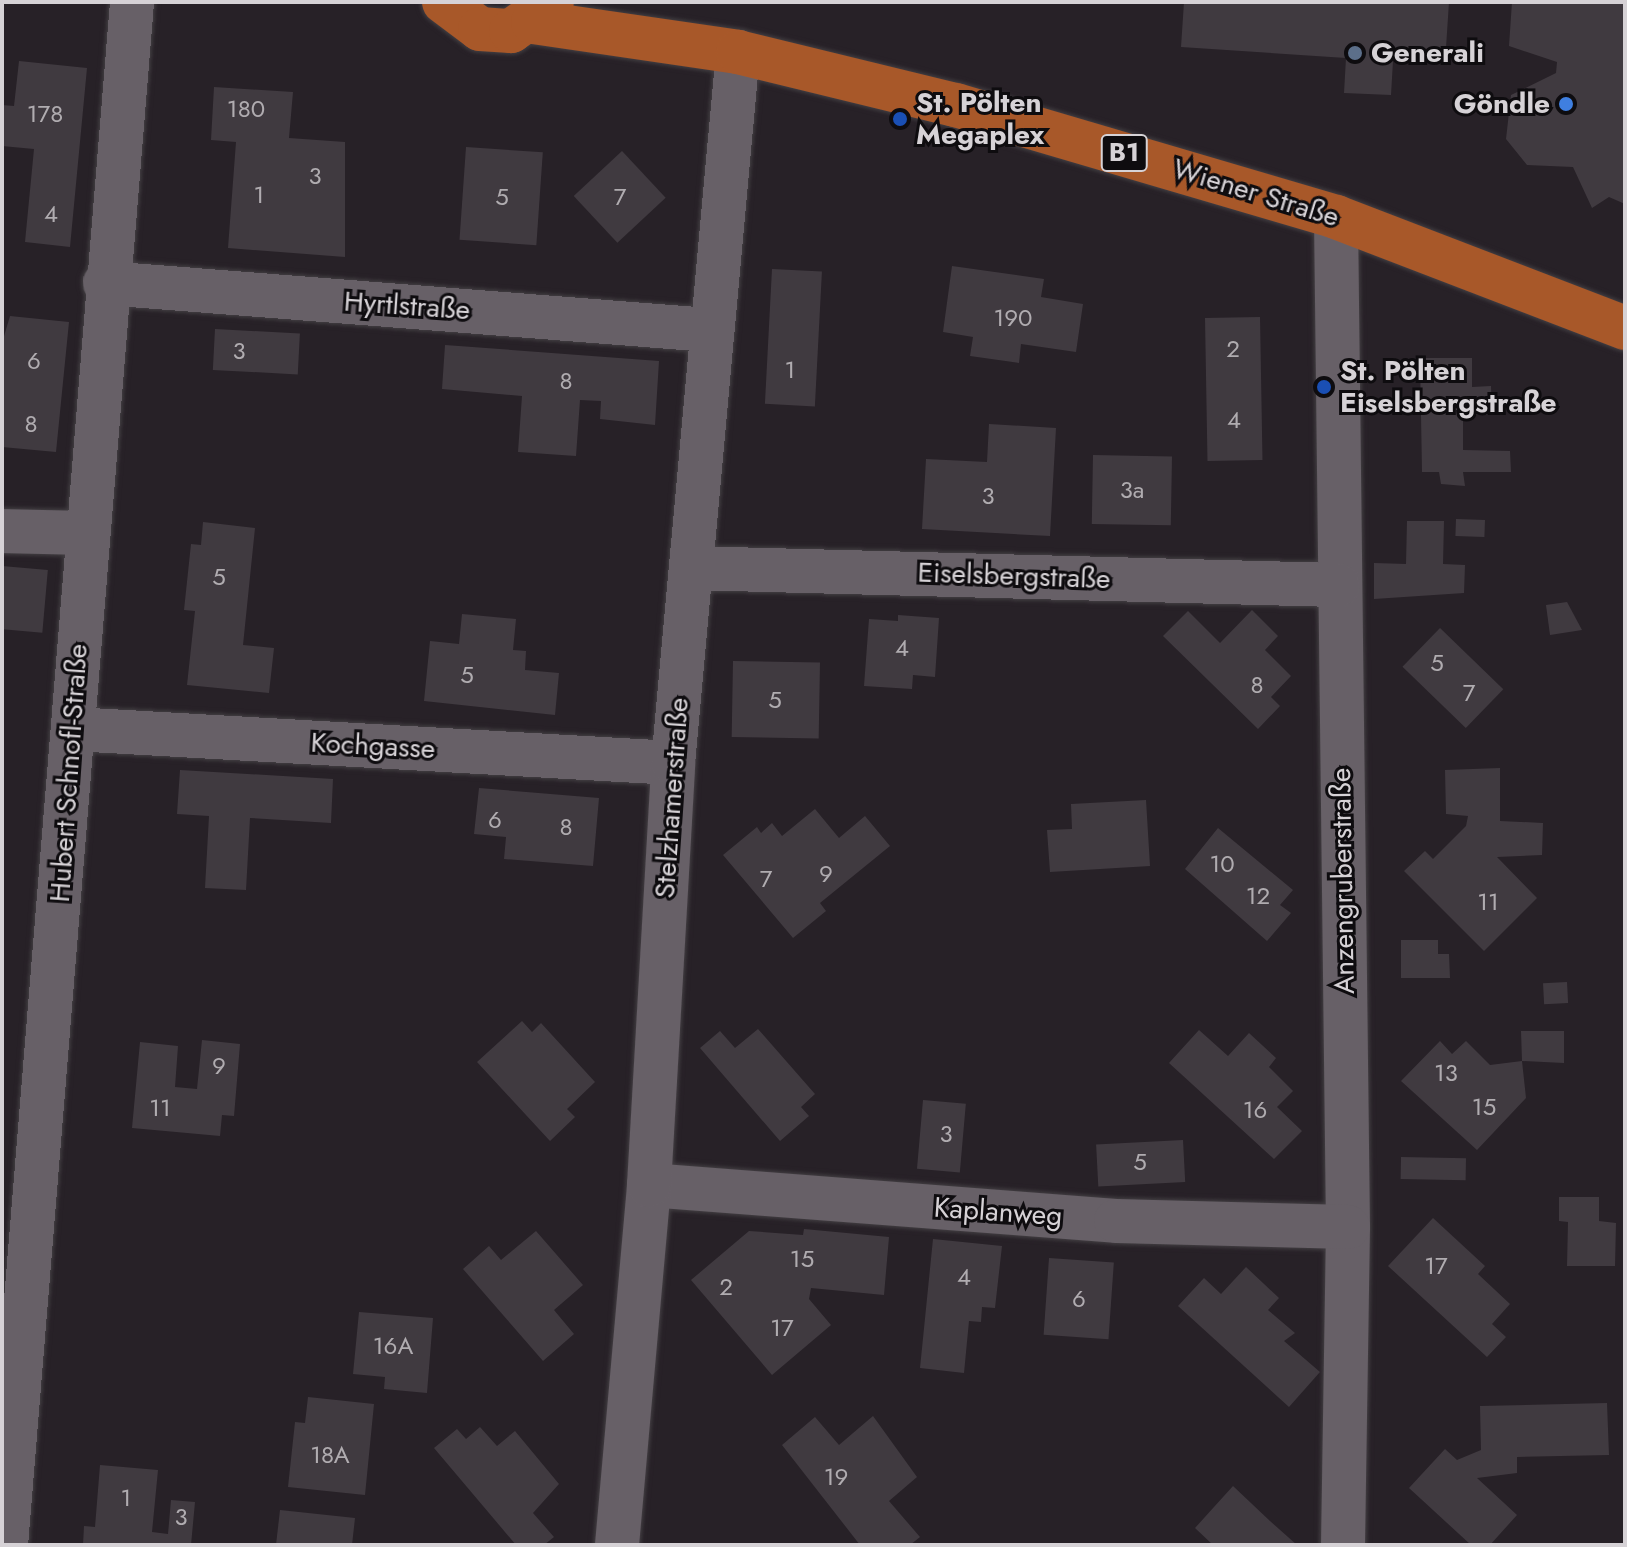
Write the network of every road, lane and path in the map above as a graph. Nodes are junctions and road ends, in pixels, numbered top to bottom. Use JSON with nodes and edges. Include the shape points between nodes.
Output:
{"nodes":[{"id":1,"x":132,"y":2,"type":"edge"},
{"id":2,"x":442,"y":2,"type":"edge"},
{"id":3,"x":617,"y":2,"type":"edge"},
{"id":4,"x":542,"y":12,"type":"edge"},
{"id":5,"x":738,"y":52,"type":"junction"},
{"id":6,"x":1336,"y":217,"type":"junction"},
{"id":7,"x":105,"y":283,"type":"junction"},
{"id":8,"x":1625,"y":328,"type":"edge"},
{"id":9,"x":709,"y":330,"type":"junction"},
{"id":10,"x":2,"y":531,"type":"edge"},
{"id":11,"x":87,"y":533,"type":"junction"},
{"id":12,"x":691,"y":568,"type":"junction"},
{"id":13,"x":1338,"y":585,"type":"junction"},
{"id":14,"x":73,"y":729,"type":"junction"},
{"id":15,"x":673,"y":763,"type":"junction"},
{"id":16,"x":649,"y":1185,"type":"junction"},
{"id":17,"x":1348,"y":1227,"type":"junction"},
{"id":18,"x":6,"y":1545,"type":"edge"},
{"id":19,"x":617,"y":1545,"type":"edge"},
{"id":20,"x":1343,"y":1545,"type":"edge"}],
"edges":[{"from":1,"to":7,"type":"street","name":"Hubert Schnofl-Straße"},
{"from":2,"to":4,"type":"main road","number":"B1","via":[[480,29],[511,31]]},
{"from":3,"to":5,"type":"main road","name":"Wiener Straße","number":"B1"},
{"from":4,"to":5,"type":"main road","name":"Wiener Straße","number":"B1"},
{"from":5,"to":6,"type":"main road","name":"Wiener Straße","number":"B1","via":[[956,105]]},
{"from":5,"to":9,"type":"street","name":"Stelzhamerstraße"},
{"from":6,"to":8,"type":"main road","name":"Wiener Straße","number":"B1"},
{"from":6,"to":13,"type":"street","name":"Anzengruberstraße"},
{"from":7,"to":9,"type":"street","name":"Hyrtlstraße"},
{"from":7,"to":11,"type":"street","name":"Hubert Schnofl-Straße"},
{"from":9,"to":12,"type":"street","name":"Stelzhamerstraße"},
{"from":10,"to":11,"type":"street"},
{"from":11,"to":14,"type":"street","name":"Hubert Schnofl-Straße"},
{"from":12,"to":13,"type":"street","name":"Eiselsbergstraße"},
{"from":12,"to":15,"type":"street","name":"Stelzhamerstraße"},
{"from":13,"to":17,"type":"street","name":"Anzengruberstraße"},
{"from":14,"to":15,"type":"street","name":"Kochgasse"},
{"from":14,"to":18,"type":"street","name":"Hubert Schnofl-Straße"},
{"from":15,"to":16,"type":"street","name":"Stelzhamerstraße"},
{"from":16,"to":17,"type":"street","name":"Kaplanweg","via":[[1116,1221]]},
{"from":16,"to":19,"type":"street","name":"Stelzhamerstraße"},
{"from":17,"to":20,"type":"street","name":"Anzengruberstraße"}]}
